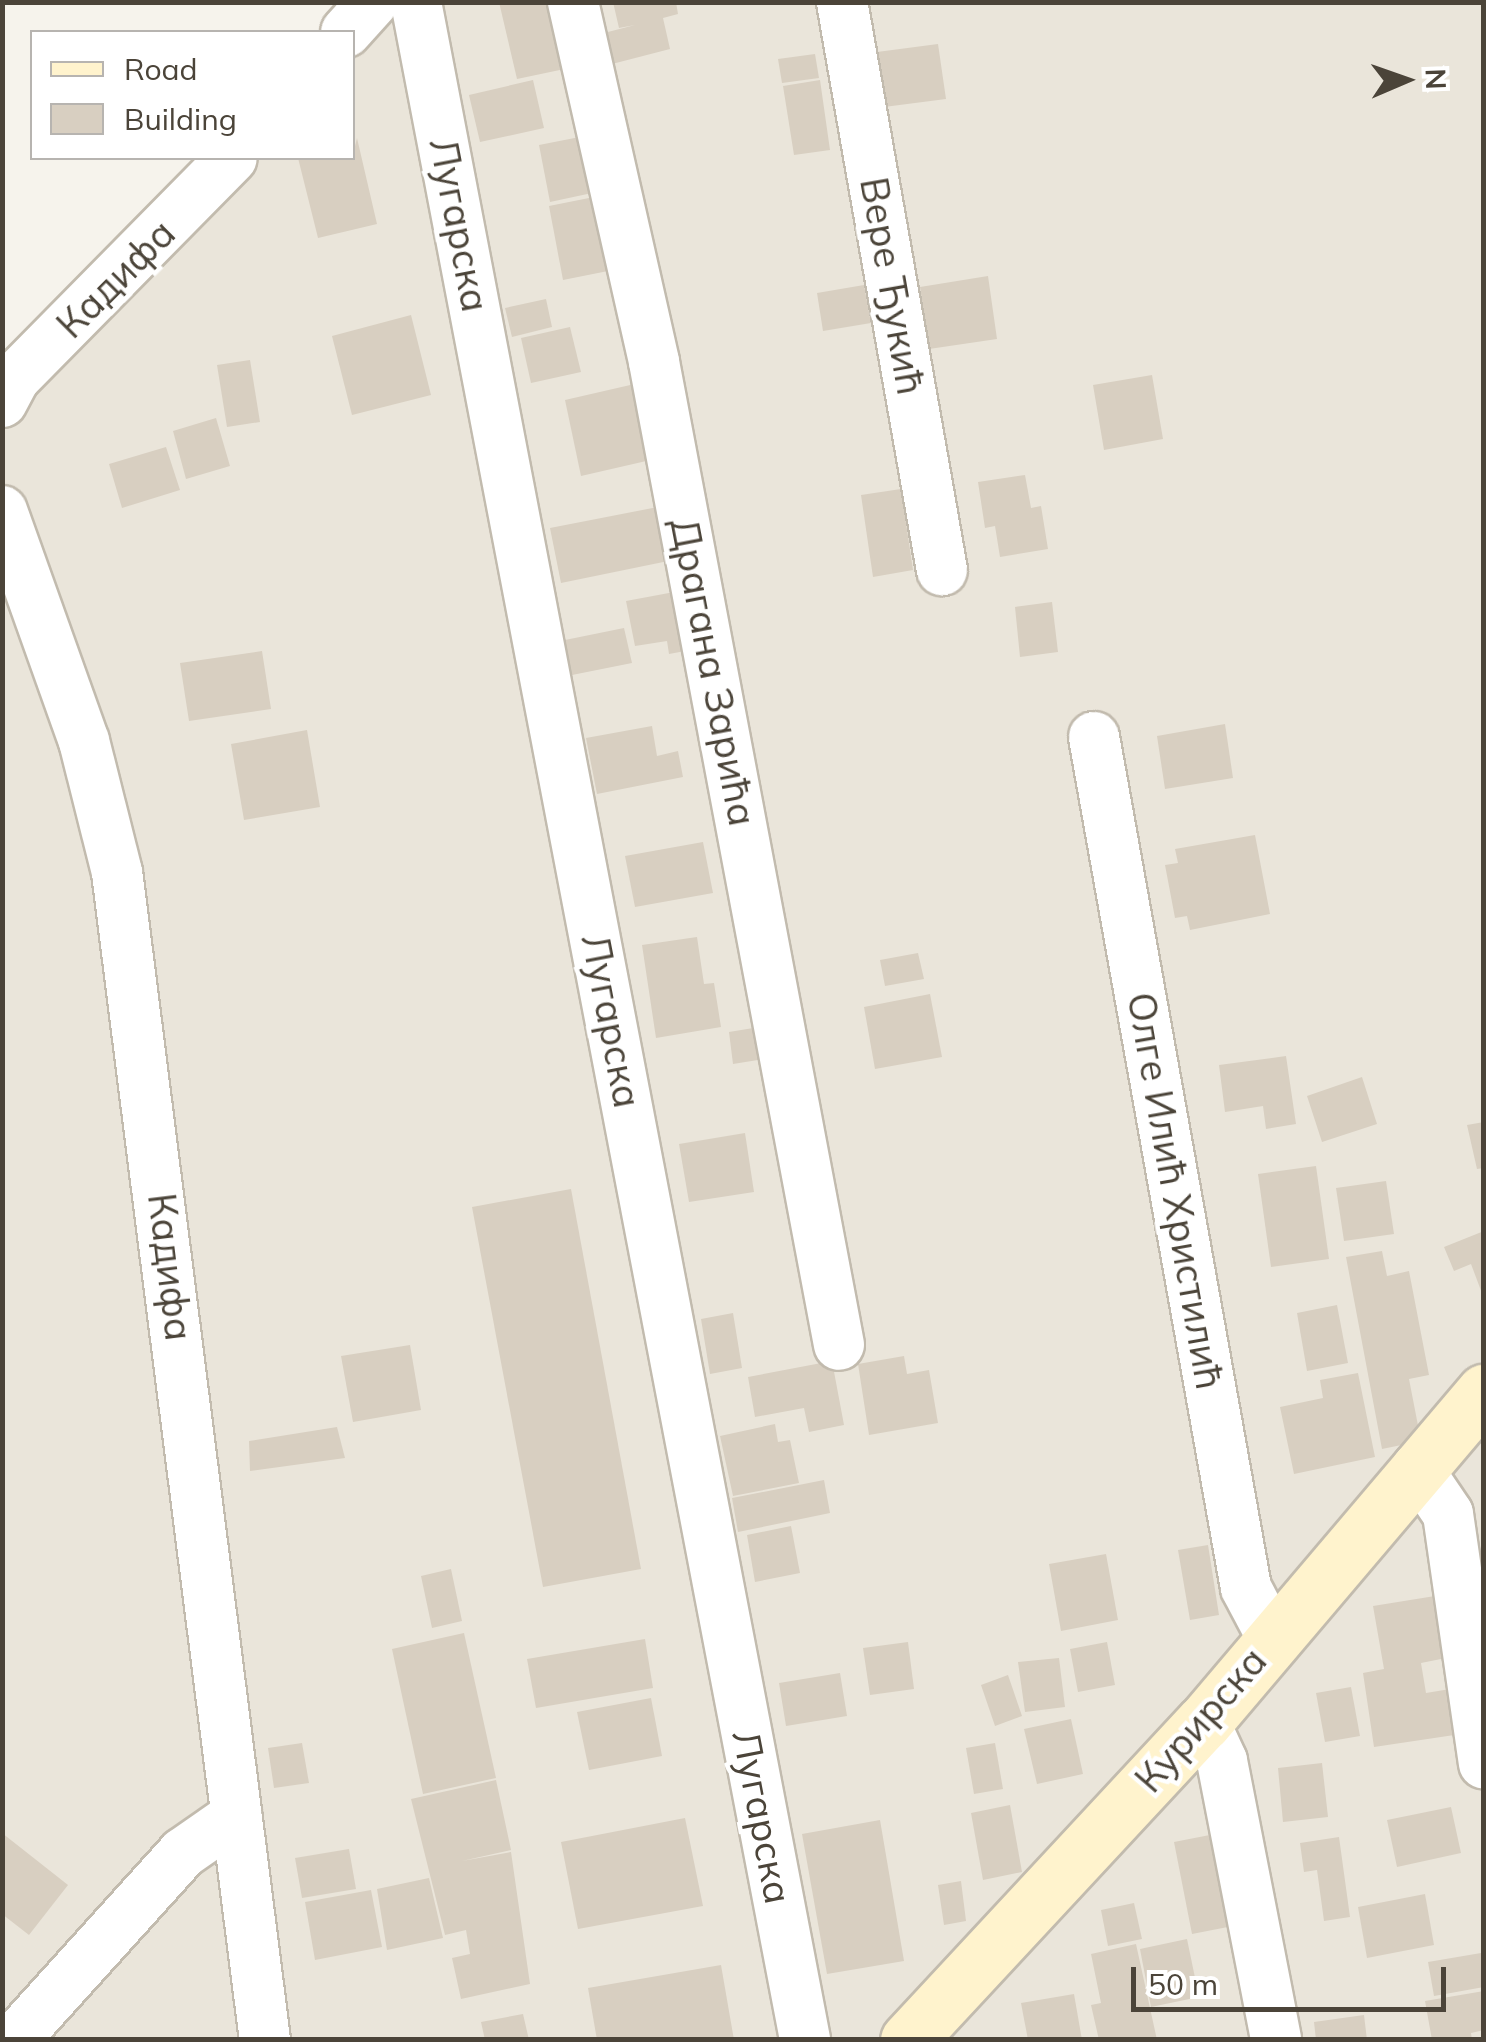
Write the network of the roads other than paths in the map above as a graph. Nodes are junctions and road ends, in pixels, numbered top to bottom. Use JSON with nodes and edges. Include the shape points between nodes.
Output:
{"nodes":[{"id":1,"x":373,"y":2,"type":"edge"},
{"id":2,"x":416,"y":2,"type":"edge"},
{"id":3,"x":573,"y":2,"type":"edge"},
{"id":4,"x":842,"y":2,"type":"edge"},
{"id":5,"x":348,"y":30,"type":"edge"},
{"id":6,"x":230,"y":160,"type":"edge"},
{"id":7,"x":2,"y":402,"type":"edge"},
{"id":8,"x":2,"y":511,"type":"edge"},
{"id":9,"x":942,"y":570,"type":"dead end"},
{"id":10,"x":1094,"y":738,"type":"dead end"},
{"id":11,"x":839,"y":1345,"type":"dead end"},
{"id":12,"x":1484,"y":1392,"type":"edge"},
{"id":13,"x":1416,"y":1468,"type":"junction"},
{"id":14,"x":1272,"y":1639,"type":"junction"},
{"id":15,"x":1204,"y":1722,"type":"junction"},
{"id":16,"x":1484,"y":1764,"type":"edge"},
{"id":17,"x":236,"y":1816,"type":"junction"},
{"id":18,"x":14,"y":2040,"type":"edge"},
{"id":19,"x":264,"y":2040,"type":"edge"},
{"id":20,"x":805,"y":2040,"type":"edge"},
{"id":21,"x":908,"y":2040,"type":"edge"},
{"id":22,"x":1276,"y":2040,"type":"edge"}],
"edges":[{"from":1,"to":5,"type":"street"},
{"from":2,"to":20,"type":"street","name":"Лугарска"},
{"from":3,"to":11,"type":"street","name":"Драгана Зарића","via":[[654,362]]},
{"from":4,"to":9,"type":"street","name":"Вере Ђукић"},
{"from":6,"to":7,"type":"street","name":"Кадифа","via":[[14,379]]},
{"from":8,"to":17,"type":"street","name":"Кадифа","via":[[84,742],[117,872]]},
{"from":10,"to":14,"type":"street","name":"Олге Илић Христилић","via":[[1246,1588]]},
{"from":12,"to":13,"type":"street","name":"Курирска"},
{"from":13,"to":14,"type":"street","name":"Курирска"},
{"from":13,"to":16,"type":"street","via":[[1448,1514]]},
{"from":14,"to":15,"type":"street","name":"Курирска"},
{"from":15,"to":21,"type":"street","name":"Курирска"},
{"from":15,"to":22,"type":"street","via":[[1222,1760]]},
{"from":17,"to":18,"type":"street","via":[[183,1854]]},
{"from":17,"to":19,"type":"street","name":"Кадифа"}]}
